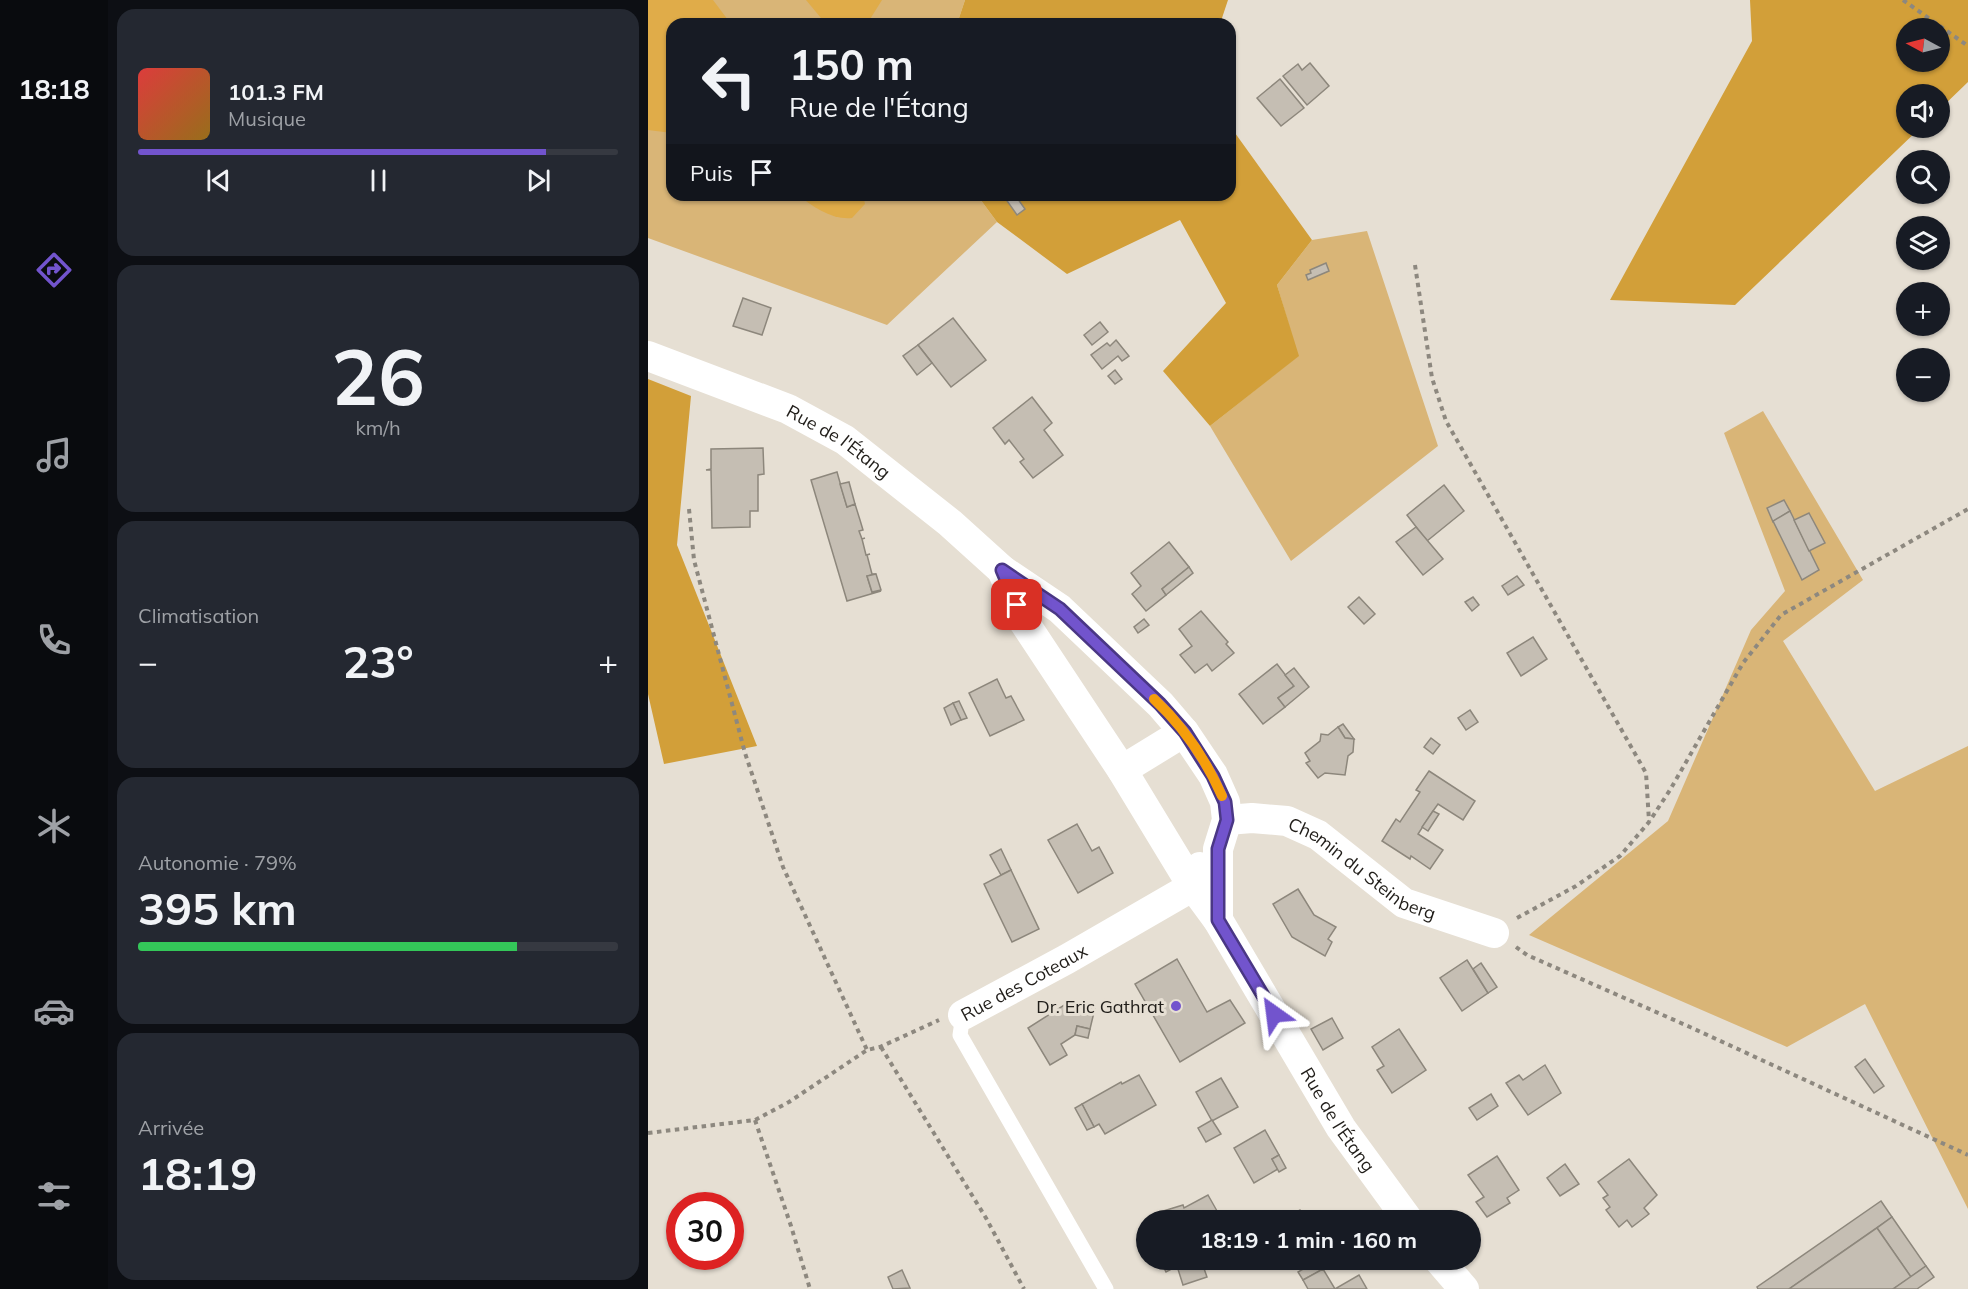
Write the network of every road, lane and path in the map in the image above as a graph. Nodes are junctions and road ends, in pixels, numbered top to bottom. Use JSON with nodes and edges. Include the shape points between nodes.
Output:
{"nodes":[{"id":1,"x":1903,"y":0,"type":"edge"},
{"id":2,"x":1968,"y":46,"type":"edge"},
{"id":3,"x":1415,"y":265,"type":"dead end"},
{"id":4,"x":648,"y":356,"type":"edge"},
{"id":5,"x":689,"y":508,"type":"dead end"},
{"id":6,"x":1968,"y":509,"type":"edge"},
{"id":7,"x":1002,"y":570,"type":"junction"},
{"id":8,"x":1185,"y":732,"type":"junction"},
{"id":9,"x":1122,"y":770,"type":"junction"},
{"id":10,"x":1227,"y":820,"type":"junction"},
{"id":11,"x":1649,"y":822,"type":"junction"},
{"id":12,"x":1218,"y":849,"type":"junction"},
{"id":13,"x":1190,"y":882,"type":"junction"},
{"id":14,"x":1218,"y":920,"type":"junction"},
{"id":15,"x":1494,"y":933,"type":"junction"},
{"id":16,"x":963,"y":1015,"type":"junction"},
{"id":17,"x":880,"y":1047,"type":"junction"},
{"id":18,"x":867,"y":1050,"type":"junction"},
{"id":19,"x":755,"y":1120,"type":"junction"},
{"id":20,"x":648,"y":1133,"type":"edge"},
{"id":21,"x":1968,"y":1155,"type":"edge"},
{"id":22,"x":1401,"y":1210,"type":"edge"},
{"id":23,"x":1448,"y":1270,"type":"edge"},
{"id":24,"x":810,"y":1289,"type":"edge"},
{"id":25,"x":1024,"y":1289,"type":"edge"},
{"id":26,"x":1106,"y":1289,"type":"edge"},
{"id":27,"x":1464,"y":1289,"type":"edge"}],
"edges":[{"from":1,"to":2,"type":"path"},
{"from":3,"to":11,"type":"path","via":[[1432,378],[1446,421],[1646,773]]},
{"from":4,"to":7,"type":"street","name":"Rue de l'Étang","via":[[789,409],[845,440],[950,523]]},
{"from":5,"to":18,"type":"path","via":[[693,560],[745,753],[783,867]]},
{"from":6,"to":11,"type":"path","via":[[1781,615],[1743,663]]},
{"from":7,"to":8,"type":"street","name":"Rue de l'Étang","via":[[1060,609]]},
{"from":7,"to":9,"type":"street","name":"Rue de l'Étang","via":[[1024,622]]},
{"from":8,"to":9,"type":"street"},
{"from":8,"to":10,"type":"street","name":"Rue de l'Étang","via":[[1213,776],[1225,802]]},
{"from":9,"to":13,"type":"street","name":"Rue de l'Étang"},
{"from":10,"to":12,"type":"street"},
{"from":10,"to":15,"type":"street","name":"Chemin du Steinberg","via":[[1287,821],[1318,835],[1404,903]]},
{"from":11,"to":15,"type":"path","via":[[1620,856]]},
{"from":12,"to":13,"type":"street","name":"Rue des Coteaux"},
{"from":12,"to":14,"type":"street"},
{"from":13,"to":14,"type":"street","name":"Rue de l'Étang"},
{"from":13,"to":16,"type":"street","name":"Rue des Coteaux","via":[[1182,892]]},
{"from":14,"to":22,"type":"street","name":"Rue de l'Étang","via":[[1341,1128]]},
{"from":15,"to":21,"type":"path","via":[[1527,955]]},
{"from":16,"to":17,"type":"path","via":[[936,1021]]},
{"from":16,"to":26,"type":"lane","name":"Rue des Coteaux","via":[[960,1035]]},
{"from":17,"to":18,"type":"path"},
{"from":17,"to":25,"type":"path","via":[[986,1218]]},
{"from":18,"to":19,"type":"path"},
{"from":19,"to":20,"type":"path"},
{"from":19,"to":24,"type":"path"},
{"from":23,"to":27,"type":"street"}]}
